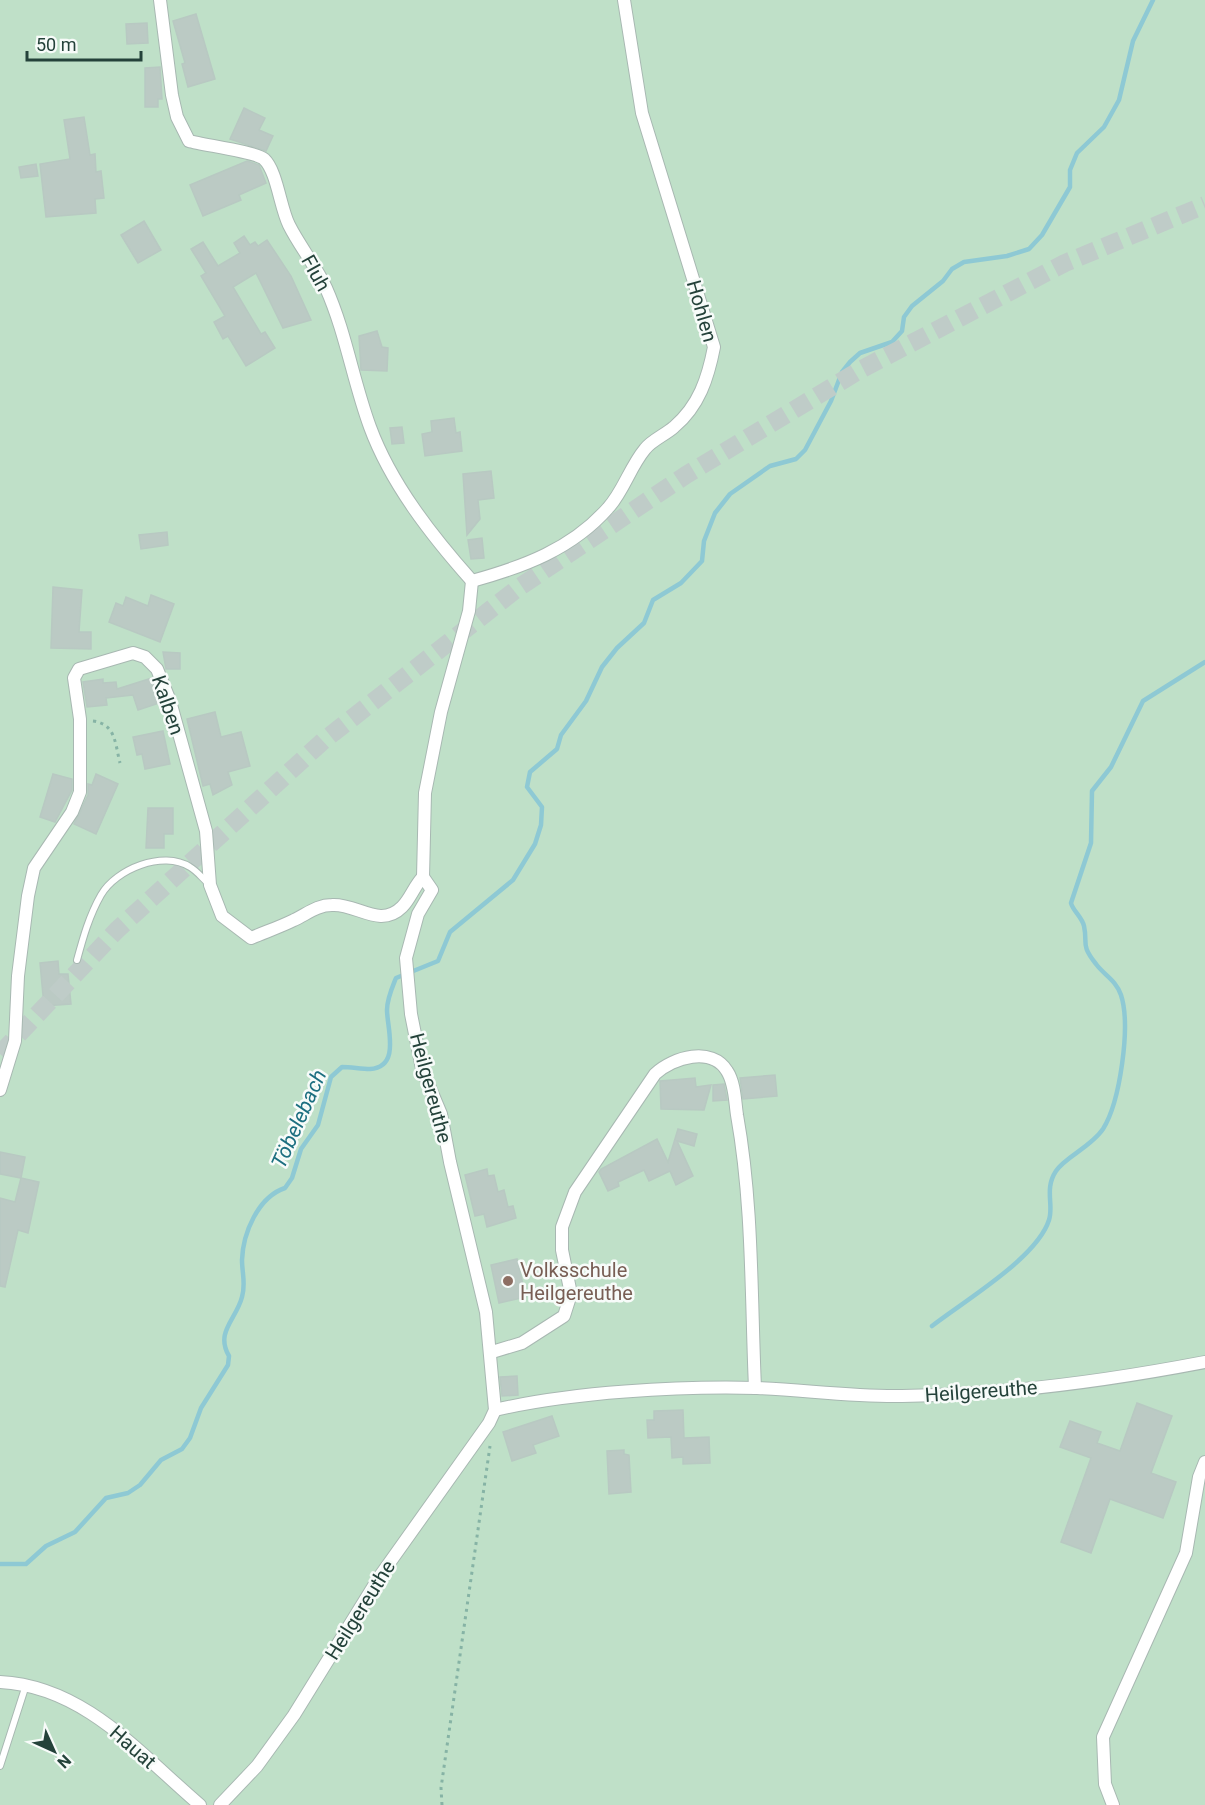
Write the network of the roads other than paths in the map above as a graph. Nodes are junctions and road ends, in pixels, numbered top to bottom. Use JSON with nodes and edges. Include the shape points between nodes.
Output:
{"nodes":[{"id":1,"x":160,"y":0,"type":"edge"},
{"id":2,"x":624,"y":0,"type":"edge"},
{"id":3,"x":472,"y":582,"type":"junction"},
{"id":4,"x":423,"y":876,"type":"junction"},
{"id":5,"x":210,"y":885,"type":"junction"},
{"id":6,"x":76,"y":960,"type":"dead end"},
{"id":7,"x":0,"y":1090,"type":"edge"},
{"id":8,"x":492,"y":1352,"type":"junction"},
{"id":9,"x":1205,"y":1362,"type":"edge"},
{"id":10,"x":755,"y":1388,"type":"junction"},
{"id":11,"x":495,"y":1410,"type":"junction"},
{"id":12,"x":1205,"y":1462,"type":"edge"},
{"id":13,"x":0,"y":1682,"type":"edge"},
{"id":14,"x":27,"y":1684,"type":"junction"},
{"id":15,"x":0,"y":1766,"type":"edge"},
{"id":16,"x":200,"y":1805,"type":"edge"},
{"id":17,"x":220,"y":1805,"type":"edge"},
{"id":18,"x":1113,"y":1805,"type":"edge"}],
"edges":[{"from":1,"to":3,"type":"street","name":"Fluh","via":[[172,95],[189,141],[262,156],[271,167],[278,199],[290,226],[326,286],[370,427],[426,525]]},
{"from":2,"to":3,"type":"street","name":"Hohlen","via":[[642,113],[714,347],[709,372],[693,409],[646,448],[610,507],[590,526],[553,552],[519,568]]},
{"from":3,"to":4,"type":"street","name":"Heilgereuthe","via":[[469,611],[441,712],[425,792]]},
{"from":4,"to":5,"type":"street","name":"Kalben","via":[[403,906],[390,914],[369,916],[334,904],[318,907],[251,938],[222,916]]},
{"from":4,"to":8,"type":"street","name":"Heilgereuthe","via":[[432,890],[418,914],[405,958],[409,988],[422,1069],[441,1114]]},
{"from":5,"to":6,"type":"lane","via":[[190,867],[175,861],[153,861],[126,873],[102,894]]},
{"from":5,"to":7,"type":"street","name":"Kalben","via":[[206,831],[170,701],[157,669],[134,653],[79,669],[74,678],[80,719],[80,792],[72,812],[34,868],[18,976],[15,1041]]},
{"from":8,"to":10,"type":"street","via":[[522,1343],[564,1316],[571,1294],[562,1250],[562,1227],[575,1192],[656,1074],[684,1058],[705,1056],[715,1059],[727,1071],[743,1141]]},
{"from":8,"to":11,"type":"street","name":"Heilgereuthe"},
{"from":9,"to":10,"type":"street","name":"Heilgereuthe","via":[[1032,1388],[902,1396]]},
{"from":10,"to":11,"type":"street","name":"Heilgereuthe","via":[[633,1392]]},
{"from":11,"to":17,"type":"street","name":"Heilgereuthe","via":[[380,1576],[294,1715],[257,1766]]},
{"from":12,"to":18,"type":"street","via":[[1186,1553],[1103,1737],[1105,1784]]},
{"from":13,"to":14,"type":"street","name":"Hauat"},
{"from":14,"to":15,"type":"lane"},
{"from":14,"to":16,"type":"street","name":"Hauat","via":[[61,1695],[92,1712]]}]}
